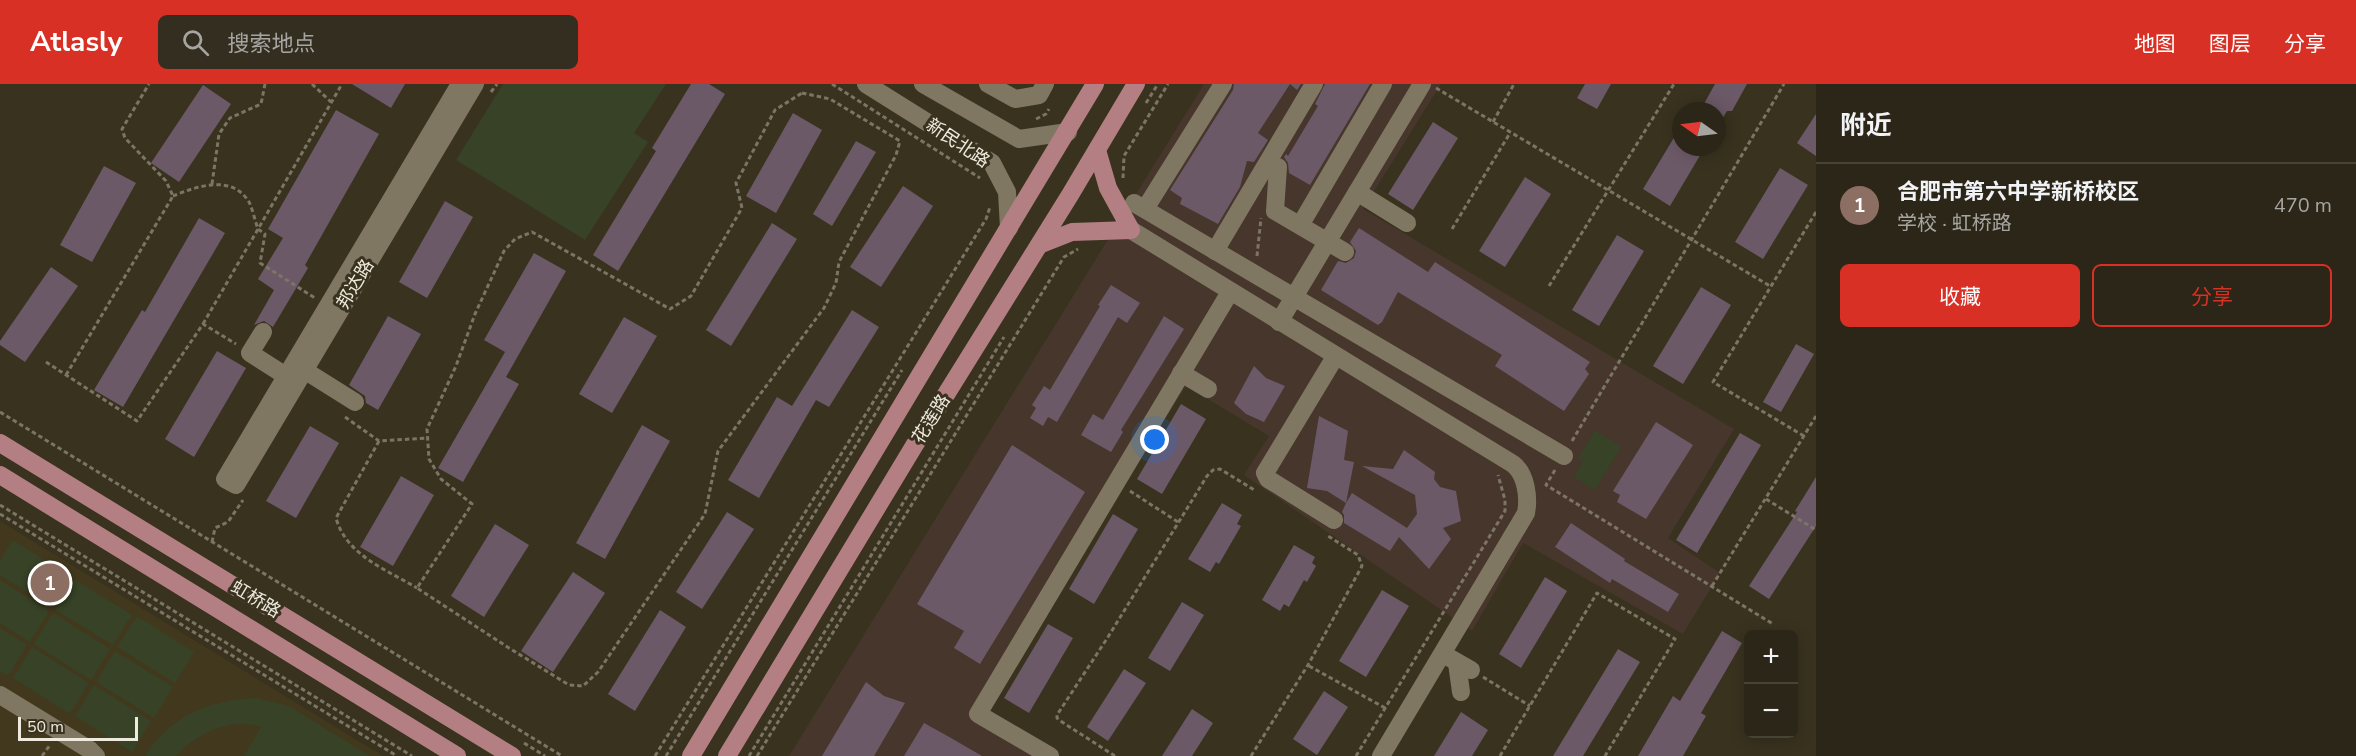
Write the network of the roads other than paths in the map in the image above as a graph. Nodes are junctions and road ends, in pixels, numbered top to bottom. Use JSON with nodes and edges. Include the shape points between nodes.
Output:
{"nodes":[{"id":1,"x":460,"y":84,"type":"edge"},
{"id":2,"x":475,"y":84,"type":"edge"},
{"id":3,"x":866,"y":84,"type":"edge"},
{"id":4,"x":923,"y":84,"type":"edge"},
{"id":5,"x":988,"y":84,"type":"edge"},
{"id":6,"x":1046,"y":84,"type":"edge"},
{"id":7,"x":1095,"y":84,"type":"edge"},
{"id":8,"x":1136,"y":84,"type":"edge"},
{"id":9,"x":1223,"y":84,"type":"edge"},
{"id":10,"x":1314,"y":84,"type":"edge"},
{"id":11,"x":1383,"y":84,"type":"edge"},
{"id":12,"x":1422,"y":84,"type":"edge"},
{"id":13,"x":1068,"y":132,"type":"junction"},
{"id":14,"x":1097,"y":150,"type":"junction"},
{"id":15,"x":1278,"y":166,"type":"dead end"},
{"id":16,"x":1357,"y":192,"type":"junction"},
{"id":17,"x":1305,"y":217,"type":"dead end"},
{"id":18,"x":1407,"y":223,"type":"dead end"},
{"id":19,"x":1008,"y":228,"type":"junction"},
{"id":20,"x":1131,"y":230,"type":"junction"},
{"id":21,"x":1040,"y":245,"type":"junction"},
{"id":22,"x":1215,"y":251,"type":"junction"},
{"id":23,"x":1344,"y":252,"type":"dead end"},
{"id":24,"x":1230,"y":292,"type":"junction"},
{"id":25,"x":1294,"y":297,"type":"junction"},
{"id":26,"x":1279,"y":322,"type":"junction"},
{"id":27,"x":263,"y":332,"type":"dead end"},
{"id":28,"x":1335,"y":357,"type":"junction"},
{"id":29,"x":304,"y":370,"type":"junction"},
{"id":30,"x":1181,"y":373,"type":"junction"},
{"id":31,"x":286,"y":376,"type":"junction"},
{"id":32,"x":1208,"y":389,"type":"dead end"},
{"id":33,"x":348,"y":408,"type":"road end"},
{"id":34,"x":0,"y":443,"type":"edge"},
{"id":35,"x":1564,"y":456,"type":"road end"},
{"id":36,"x":0,"y":475,"type":"edge"},
{"id":37,"x":1334,"y":520,"type":"dead end"},
{"id":38,"x":1457,"y":662,"type":"junction"},
{"id":39,"x":1461,"y":692,"type":"dead end"},
{"id":40,"x":0,"y":695,"type":"edge"},
{"id":41,"x":696,"y":754,"type":"edge"},
{"id":42,"x":96,"y":756,"type":"edge"},
{"id":43,"x":457,"y":756,"type":"edge"},
{"id":44,"x":512,"y":756,"type":"edge"},
{"id":45,"x":727,"y":756,"type":"edge"},
{"id":46,"x":1050,"y":756,"type":"edge"},
{"id":47,"x":1381,"y":756,"type":"edge"}],
"edges":[{"from":1,"to":31,"type":"street","name":"邦达路"},
{"from":2,"to":29,"type":"street","name":"邦达路"},
{"from":3,"to":19,"type":"street","name":"新民北路","via":[[992,163],[1007,192]]},
{"from":4,"to":13,"type":"street","name":"新民北路","via":[[1019,139]]},
{"from":5,"to":6,"type":"street","via":[[1015,99],[1039,95]]},
{"from":7,"to":13,"type":"main road","name":"花莲路"},
{"from":8,"to":14,"type":"main road","name":"花莲路"},
{"from":9,"to":22,"type":"street","via":[[1140,206]]},
{"from":10,"to":22,"type":"street"},
{"from":11,"to":17,"type":"street"},
{"from":12,"to":16,"type":"street"},
{"from":13,"to":19,"type":"main road","name":"花莲路"},
{"from":14,"to":20,"type":"main road","via":[[1108,188]]},
{"from":14,"to":21,"type":"main road","name":"花莲路"},
{"from":15,"to":23,"type":"street","via":[[1275,211]]},
{"from":16,"to":18,"type":"street"},
{"from":16,"to":25,"type":"street"},
{"from":19,"to":41,"type":"main road","name":"花莲路"},
{"from":20,"to":21,"type":"main road","via":[[1072,232]]},
{"from":20,"to":24,"type":"street"},
{"from":21,"to":45,"type":"main road","name":"花莲路"},
{"from":22,"to":25,"type":"street"},
{"from":24,"to":26,"type":"street"},
{"from":24,"to":30,"type":"street"},
{"from":25,"to":26,"type":"street"},
{"from":25,"to":35,"type":"street"},
{"from":26,"to":28,"type":"street"},
{"from":27,"to":31,"type":"street","via":[[250,353]]},
{"from":28,"to":37,"type":"street","via":[[1265,473],[1268,479]]},
{"from":28,"to":38,"type":"street","via":[[1513,464],[1523,479],[1526,513]]},
{"from":29,"to":31,"type":"street","name":"邦达路","via":[[236,485]]},
{"from":29,"to":33,"type":"street"},
{"from":30,"to":32,"type":"street"},
{"from":30,"to":46,"type":"street","via":[[978,714]]},
{"from":34,"to":44,"type":"main road","name":"虹桥路"},
{"from":36,"to":43,"type":"main road","name":"虹桥路"},
{"from":38,"to":39,"type":"street"},
{"from":38,"to":47,"type":"street","via":[[1404,719]]},
{"from":40,"to":42,"type":"street"}]}
